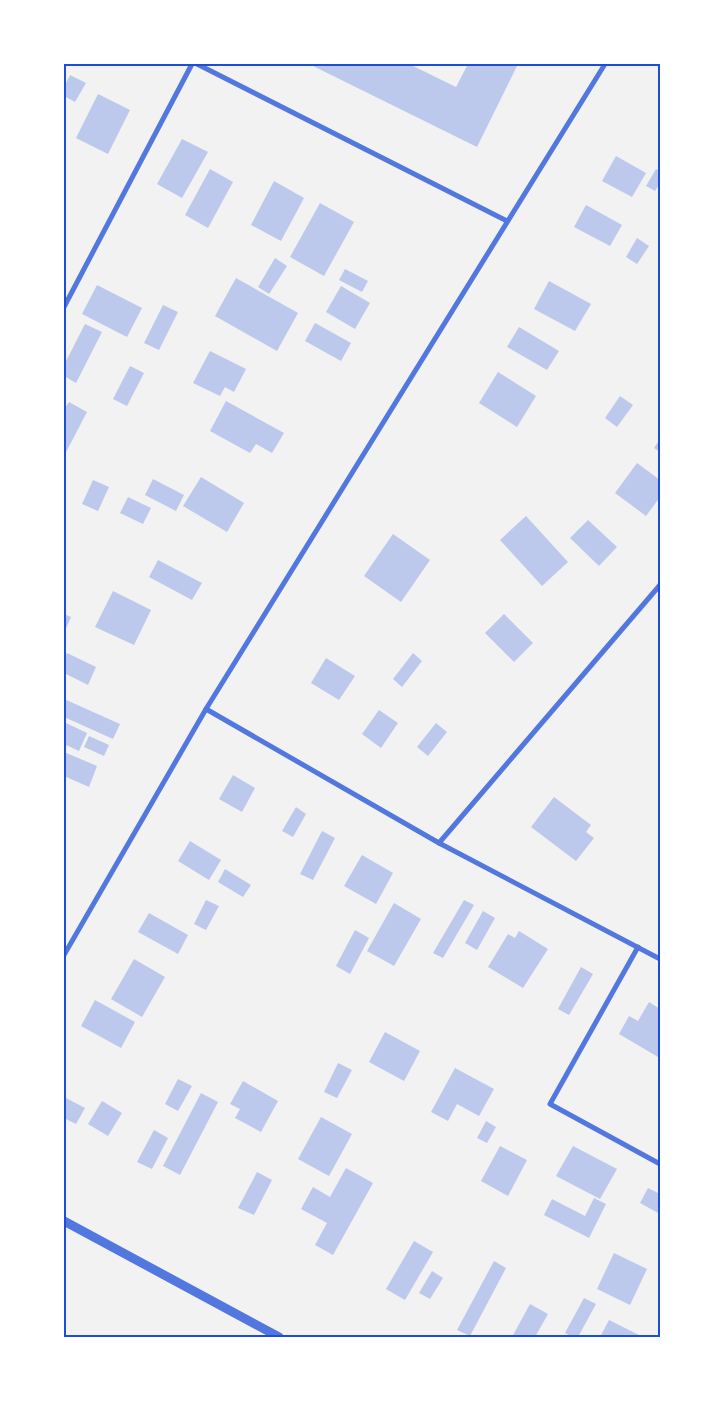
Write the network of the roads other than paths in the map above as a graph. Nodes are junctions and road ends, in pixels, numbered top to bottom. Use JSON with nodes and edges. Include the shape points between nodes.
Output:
{"nodes":[{"id":1,"x":192,"y":64,"type":"edge"},
{"id":2,"x":197,"y":64,"type":"edge"},
{"id":3,"x":605,"y":64,"type":"edge"},
{"id":4,"x":507,"y":221,"type":"junction"},
{"id":5,"x":64,"y":306,"type":"edge"},
{"id":6,"x":660,"y":585,"type":"edge"},
{"id":7,"x":206,"y":709,"type":"junction"},
{"id":8,"x":439,"y":842,"type":"junction"},
{"id":9,"x":638,"y":947,"type":"junction"},
{"id":10,"x":64,"y":955,"type":"edge"},
{"id":11,"x":660,"y":959,"type":"edge"},
{"id":12,"x":660,"y":1164,"type":"edge"},
{"id":13,"x":64,"y":1221,"type":"edge"},
{"id":14,"x":279,"y":1337,"type":"edge"}],
"edges":[{"from":1,"to":5,"type":"street"},
{"from":2,"to":4,"type":"street"},
{"from":3,"to":4,"type":"street"},
{"from":4,"to":7,"type":"street"},
{"from":6,"to":8,"type":"street"},
{"from":7,"to":8,"type":"street"},
{"from":7,"to":10,"type":"street"},
{"from":8,"to":9,"type":"street"},
{"from":9,"to":11,"type":"street"},
{"from":9,"to":12,"type":"street","via":[[550,1104]]},
{"from":13,"to":14,"type":"street"}]}
